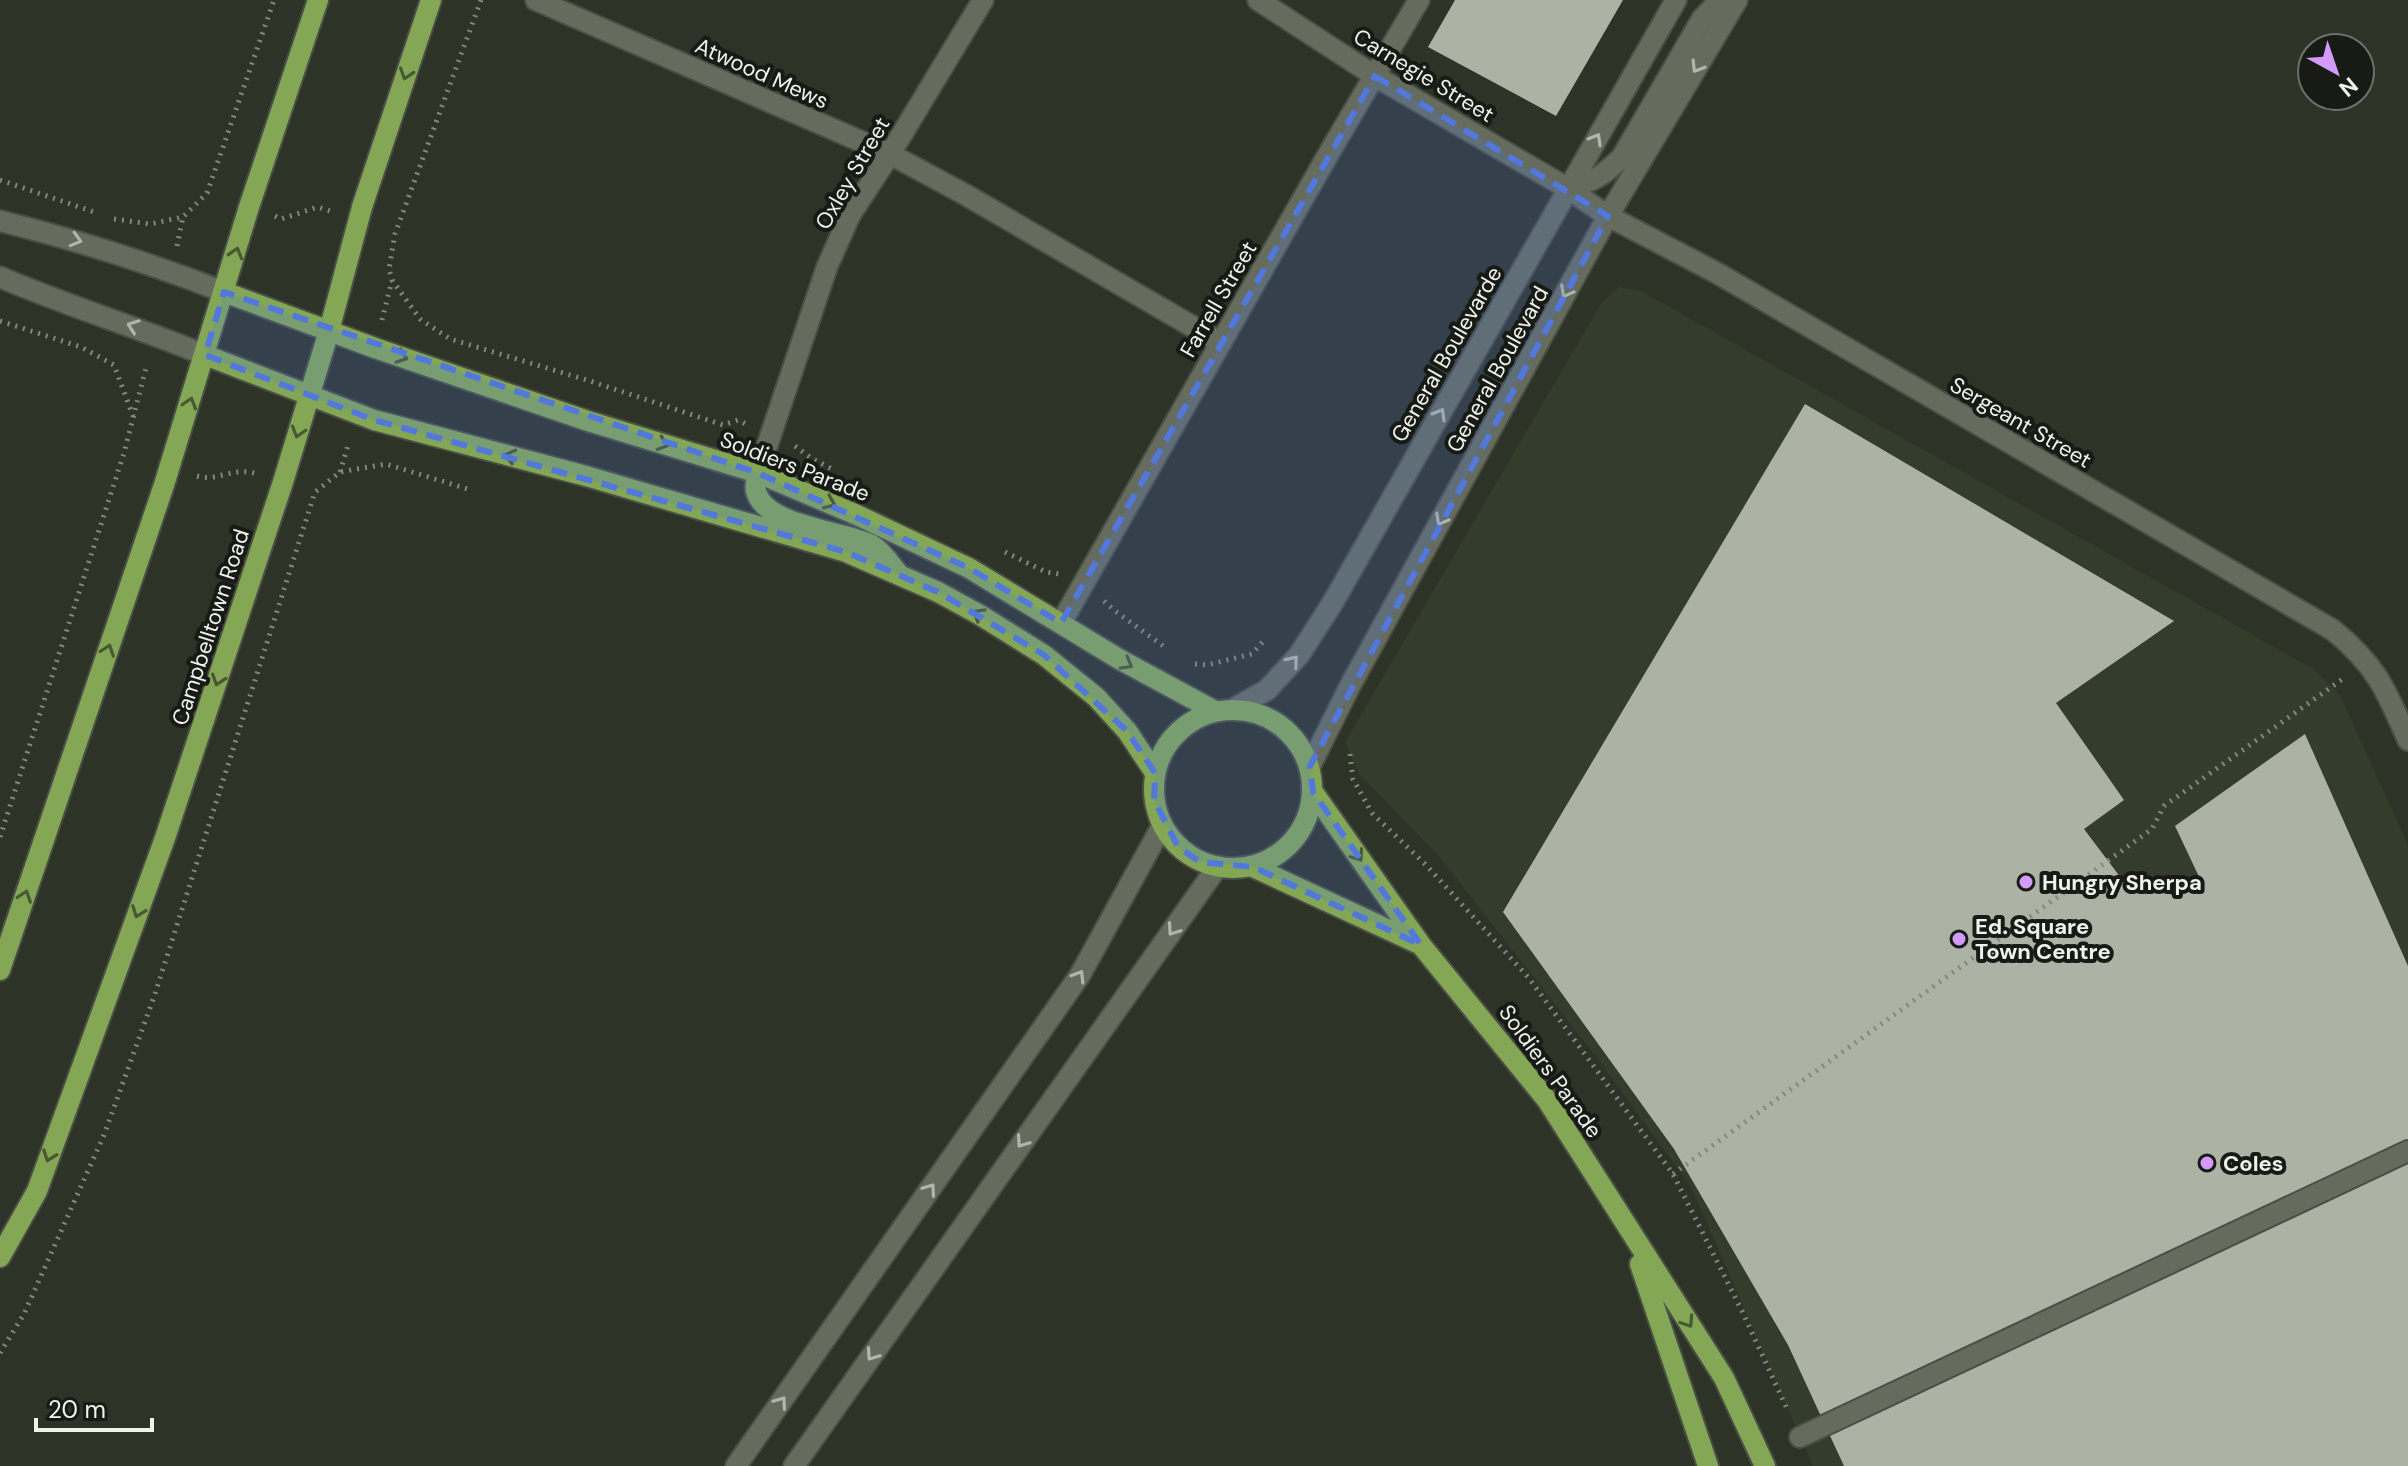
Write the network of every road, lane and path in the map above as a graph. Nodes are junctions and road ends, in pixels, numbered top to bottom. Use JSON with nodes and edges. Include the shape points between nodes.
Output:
{"nodes":[{"id":1,"x":274,"y":0,"type":"edge"},
{"id":2,"x":318,"y":0,"type":"edge"},
{"id":3,"x":431,"y":0,"type":"edge"},
{"id":4,"x":481,"y":0,"type":"edge"},
{"id":5,"x":536,"y":0,"type":"edge"},
{"id":6,"x":983,"y":0,"type":"edge"},
{"id":7,"x":1258,"y":0,"type":"edge"},
{"id":8,"x":1419,"y":0,"type":"edge"},
{"id":9,"x":1676,"y":0,"type":"edge"},
{"id":10,"x":1720,"y":0,"type":"edge"},
{"id":11,"x":1737,"y":0,"type":"edge"},
{"id":12,"x":1375,"y":76,"type":"junction"},
{"id":13,"x":890,"y":154,"type":"junction"},
{"id":14,"x":0,"y":180,"type":"edge"},
{"id":15,"x":1567,"y":188,"type":"junction"},
{"id":16,"x":318,"y":207,"type":"dead end"},
{"id":17,"x":99,"y":214,"type":"dead end"},
{"id":18,"x":1608,"y":216,"type":"junction"},
{"id":19,"x":114,"y":219,"type":"dead end"},
{"id":20,"x":281,"y":219,"type":"dead end"},
{"id":21,"x":0,"y":221,"type":"edge"},
{"id":22,"x":0,"y":277,"type":"edge"},
{"id":23,"x":224,"y":292,"type":"junction"},
{"id":24,"x":0,"y":321,"type":"edge"},
{"id":25,"x":329,"y":331,"type":"junction"},
{"id":26,"x":1221,"y":343,"type":"junction"},
{"id":27,"x":205,"y":355,"type":"junction"},
{"id":28,"x":310,"y":395,"type":"junction"},
{"id":29,"x":738,"y":420,"type":"dead end"},
{"id":30,"x":245,"y":470,"type":"dead end"},
{"id":31,"x":758,"y":473,"type":"junction"},
{"id":32,"x":205,"y":478,"type":"dead end"},
{"id":33,"x":471,"y":490,"type":"dead end"},
{"id":34,"x":900,"y":576,"type":"junction"},
{"id":35,"x":1099,"y":596,"type":"dead end"},
{"id":36,"x":1061,"y":623,"type":"junction"},
{"id":37,"x":1266,"y":638,"type":"dead end"},
{"id":38,"x":1177,"y":655,"type":"dead end"},
{"id":39,"x":2368,"y":661,"type":"junction"},
{"id":40,"x":1189,"y":664,"type":"dead end"},
{"id":41,"x":1224,"y":710,"type":"junction"},
{"id":42,"x":2408,"y":740,"type":"edge"},
{"id":43,"x":1310,"y":766,"type":"junction"},
{"id":44,"x":1155,"y":773,"type":"junction"},
{"id":45,"x":1353,"y":779,"type":"dead end"},
{"id":46,"x":1313,"y":792,"type":"junction"},
{"id":47,"x":1162,"y":826,"type":"junction"},
{"id":48,"x":0,"y":837,"type":"edge"},
{"id":49,"x":1218,"y":866,"type":"junction"},
{"id":50,"x":1253,"y":867,"type":"junction"},
{"id":51,"x":1421,"y":945,"type":"junction"},
{"id":52,"x":0,"y":970,"type":"edge"},
{"id":53,"x":2408,"y":1151,"type":"edge"},
{"id":54,"x":1673,"y":1174,"type":"junction"},
{"id":55,"x":1630,"y":1233,"type":"junction"},
{"id":56,"x":0,"y":1257,"type":"edge"},
{"id":57,"x":0,"y":1353,"type":"edge"},
{"id":58,"x":1800,"y":1437,"type":"joint"},
{"id":59,"x":736,"y":1466,"type":"edge"},
{"id":60,"x":794,"y":1466,"type":"edge"},
{"id":61,"x":1708,"y":1466,"type":"edge"},
{"id":62,"x":1765,"y":1466,"type":"edge"}],
"edges":[{"from":1,"to":19,"type":"path","via":[[207,193],[183,217],[150,224]]},
{"from":23,"to":2,"type":"main road","one_way":true},
{"from":3,"to":25,"type":"main road","name":"Campbelltown Road","one_way":true,"via":[[362,207]]},
{"from":4,"to":29,"type":"path","via":[[395,234],[392,280],[420,319],[450,339],[723,425]]},
{"from":5,"to":13,"type":"street","name":"Atwood Mews"},
{"from":6,"to":13,"type":"street","name":"Oxley Street"},
{"from":7,"to":12,"type":"street","name":"Carnegie Street"},
{"from":8,"to":12,"type":"street","name":"Farrell Street"},
{"from":15,"to":9,"type":"street","name":"General Boulevarde","one_way":true},
{"from":10,"to":15,"type":"street","via":[[1702,19],[1622,157],[1591,182]]},
{"from":11,"to":18,"type":"street","name":"General Boulevard","one_way":true},
{"from":12,"to":15,"type":"street","name":"Carnegie Street"},
{"from":12,"to":26,"type":"street","name":"Farrell Street"},
{"from":13,"to":26,"type":"street","name":"Atwood Mews"},
{"from":13,"to":31,"type":"street","name":"Oxley Street","via":[[850,215],[827,267]]},
{"from":14,"to":17,"type":"path"},
{"from":15,"to":18,"type":"street","name":"Sergeant Street"},
{"from":41,"to":15,"type":"street","name":"General Boulevarde","one_way":true,"via":[[1267,690],[1324,617]]},
{"from":16,"to":20,"type":"path"},
{"from":18,"to":39,"type":"street","name":"Sergeant Street","via":[[1717,273],[2333,630]]},
{"from":18,"to":43,"type":"street","name":"General Boulevard","one_way":true},
{"from":21,"to":23,"type":"street","one_way":true,"via":[[127,256]]},
{"from":27,"to":22,"type":"street","one_way":true},
{"from":23,"to":25,"type":"main road","name":"Soldiers Parade"},
{"from":23,"to":27,"type":"main road"},
{"from":24,"to":48,"type":"path","via":[[81,347],[114,365],[133,417]]},
{"from":25,"to":28,"type":"main road","name":"Campbelltown Road"},
{"from":25,"to":31,"type":"main road","name":"Soldiers Parade","one_way":true,"via":[[588,421]]},
{"from":26,"to":36,"type":"street","name":"Farrell Street"},
{"from":27,"to":28,"type":"main road"},
{"from":52,"to":27,"type":"main road","one_way":true},
{"from":34,"to":28,"type":"main road","one_way":true,"via":[[831,548],[374,420]]},
{"from":28,"to":56,"type":"main road","name":"Campbelltown Road","one_way":true,"via":[[160,853],[37,1191]]},
{"from":30,"to":32,"type":"path"},
{"from":31,"to":34,"type":"main road","via":[[755,488],[769,510],[871,545]]},
{"from":31,"to":36,"type":"main road","name":"Soldiers Parade","one_way":true,"via":[[969,568]]},
{"from":33,"to":57,"type":"path","via":[[386,464],[340,472],[315,492],[155,994],[104,1135],[24,1314]]},
{"from":44,"to":34,"type":"main road","one_way":true,"via":[[1117,719],[1044,655],[980,615]]},
{"from":35,"to":38,"type":"path"},
{"from":36,"to":41,"type":"main road","name":"Soldiers Parade","one_way":true,"via":[[1131,666]]},
{"from":37,"to":40,"type":"path","via":[[1252,654]]},
{"from":39,"to":42,"type":"street","name":"Sergeant Street"},
{"from":39,"to":54,"type":"path","via":[[2164,806],[2152,829]]},
{"from":41,"to":43,"type":"main road","via":[[1258,713],[1281,724],[1299,743]]},
{"from":41,"to":44,"type":"main road","via":[[1194,719],[1175,734]]},
{"from":43,"to":46,"type":"main road"},
{"from":44,"to":47,"type":"main road","via":[[1154,800]]},
{"from":45,"to":54,"type":"path","via":[[1372,813],[1528,977]]},
{"from":46,"to":50,"type":"main road","via":[[1296,839]]},
{"from":46,"to":51,"type":"main road","name":"Soldiers Parade","one_way":true},
{"from":47,"to":49,"type":"main road","via":[[1178,847],[1200,862]]},
{"from":59,"to":47,"type":"street","one_way":true,"via":[[1080,975]]},
{"from":49,"to":50,"type":"main road"},
{"from":49,"to":60,"type":"street","one_way":true},
{"from":50,"to":51,"type":"main road","name":"Soldiers Parade"},
{"from":51,"to":55,"type":"main road","name":"Soldiers Parade","via":[[1547,1100]]},
{"from":53,"to":58,"type":"street"},
{"from":54,"to":58,"type":"path"},
{"from":55,"to":61,"type":"main road","name":"Soldiers Parade"},
{"from":55,"to":62,"type":"main road","name":"Soldiers Parade","one_way":true,"via":[[1724,1378]]}]}
